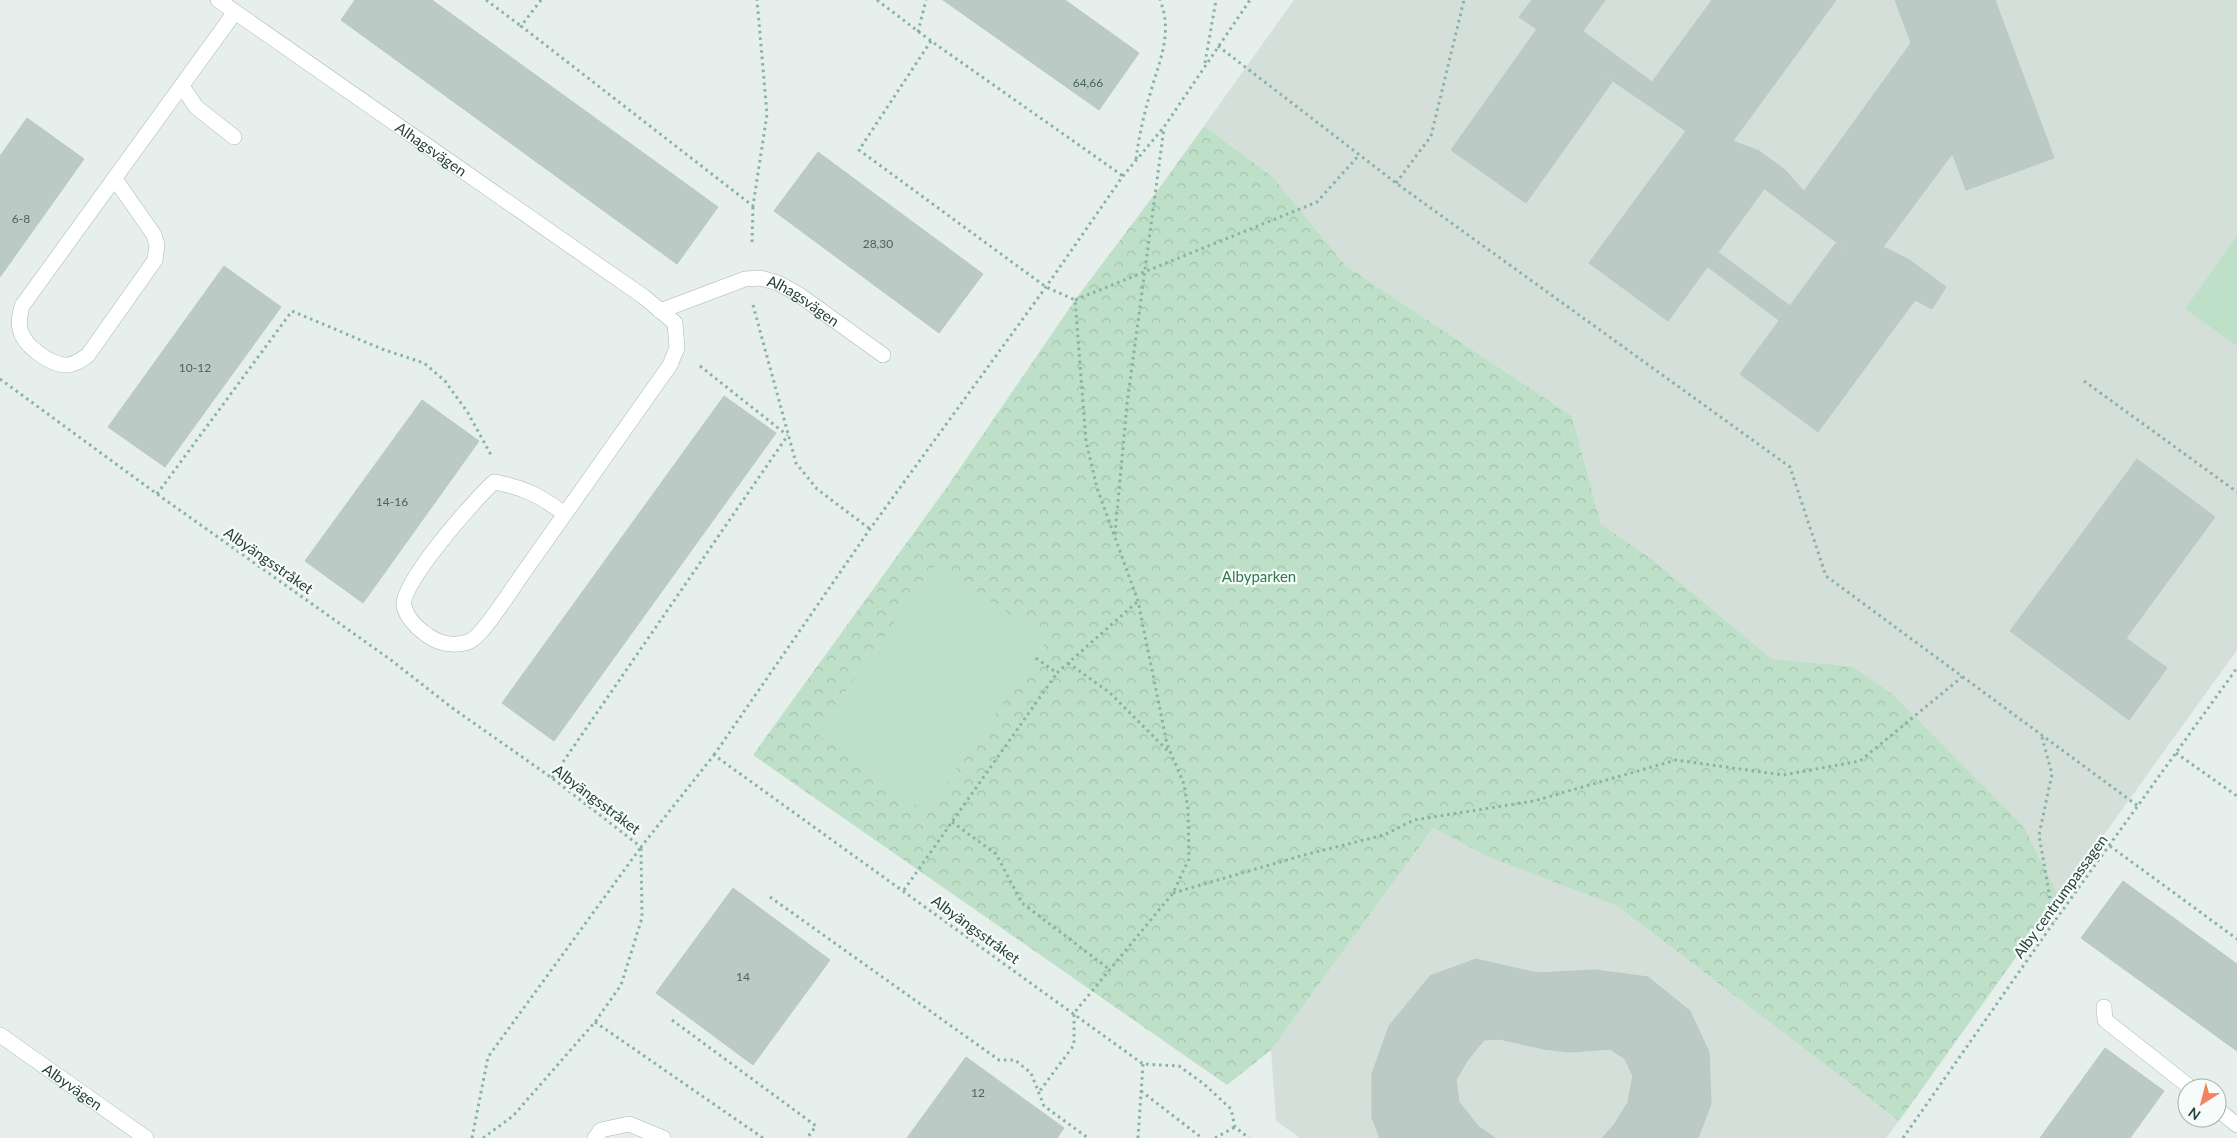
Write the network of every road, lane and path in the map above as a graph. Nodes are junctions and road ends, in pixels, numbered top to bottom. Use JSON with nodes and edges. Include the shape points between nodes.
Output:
{"nodes":[{"id":1,"x":218,"y":0,"type":"edge"},
{"id":2,"x":486,"y":0,"type":"edge"},
{"id":3,"x":541,"y":0,"type":"edge"},
{"id":4,"x":757,"y":0,"type":"edge"},
{"id":5,"x":877,"y":0,"type":"edge"},
{"id":6,"x":926,"y":0,"type":"edge"},
{"id":7,"x":1160,"y":0,"type":"edge"},
{"id":8,"x":1216,"y":0,"type":"edge"},
{"id":9,"x":1250,"y":0,"type":"edge"},
{"id":10,"x":1464,"y":0,"type":"edge"},
{"id":11,"x":235,"y":12,"type":"junction"},
{"id":12,"x":521,"y":26,"type":"junction"},
{"id":13,"x":918,"y":32,"type":"junction"},
{"id":14,"x":931,"y":41,"type":"junction"},
{"id":15,"x":1218,"y":46,"type":"junction"},
{"id":16,"x":1205,"y":65,"type":"junction"},
{"id":17,"x":182,"y":86,"type":"junction"},
{"id":18,"x":1164,"y":127,"type":"junction"},
{"id":19,"x":234,"y":137,"type":"dead end"},
{"id":20,"x":1359,"y":155,"type":"junction"},
{"id":21,"x":1136,"y":161,"type":"junction"},
{"id":22,"x":1123,"y":176,"type":"junction"},
{"id":23,"x":116,"y":179,"type":"junction"},
{"id":24,"x":1396,"y":183,"type":"junction"},
{"id":25,"x":753,"y":206,"type":"junction"},
{"id":26,"x":752,"y":242,"type":"dead end"},
{"id":27,"x":1145,"y":271,"type":"junction"},
{"id":28,"x":1046,"y":287,"type":"junction"},
{"id":29,"x":1075,"y":300,"type":"junction"},
{"id":30,"x":753,"y":304,"type":"dead end"},
{"id":31,"x":660,"y":311,"type":"junction"},
{"id":32,"x":677,"y":348,"type":"junction"},
{"id":33,"x":883,"y":355,"type":"dead end"},
{"id":34,"x":0,"y":379,"type":"edge"},
{"id":35,"x":2084,"y":381,"type":"dead end"},
{"id":36,"x":788,"y":436,"type":"junction"},
{"id":37,"x":489,"y":451,"type":"dead end"},
{"id":38,"x":2237,"y":492,"type":"edge"},
{"id":39,"x":157,"y":494,"type":"junction"},
{"id":40,"x":565,"y":514,"type":"junction"},
{"id":41,"x":870,"y":529,"type":"junction"},
{"id":42,"x":1115,"y":536,"type":"junction"},
{"id":43,"x":1138,"y":601,"type":"junction"},
{"id":44,"x":1036,"y":658,"type":"dead end"},
{"id":45,"x":1068,"y":663,"type":"junction"},
{"id":46,"x":2237,"y":668,"type":"edge"},
{"id":47,"x":1057,"y":673,"type":"junction"},
{"id":48,"x":1962,"y":677,"type":"junction"},
{"id":49,"x":2041,"y":736,"type":"junction"},
{"id":50,"x":2176,"y":753,"type":"junction"},
{"id":51,"x":1172,"y":755,"type":"junction"},
{"id":52,"x":714,"y":756,"type":"junction"},
{"id":53,"x":552,"y":778,"type":"junction"},
{"id":54,"x":2237,"y":796,"type":"edge"},
{"id":55,"x":2138,"y":806,"type":"junction"},
{"id":56,"x":952,"y":822,"type":"junction"},
{"id":57,"x":2110,"y":846,"type":"junction"},
{"id":58,"x":641,"y":847,"type":"junction"},
{"id":59,"x":904,"y":890,"type":"junction"},
{"id":60,"x":1173,"y":893,"type":"junction"},
{"id":61,"x":770,"y":897,"type":"dead end"},
{"id":62,"x":2054,"y":922,"type":"junction"},
{"id":63,"x":2237,"y":939,"type":"edge"},
{"id":64,"x":1109,"y":969,"type":"junction"},
{"id":65,"x":2104,"y":1007,"type":"dead end"},
{"id":66,"x":1074,"y":1013,"type":"junction"},
{"id":67,"x":672,"y":1020,"type":"dead end"},
{"id":68,"x":595,"y":1022,"type":"junction"},
{"id":69,"x":0,"y":1035,"type":"edge"},
{"id":70,"x":1143,"y":1064,"type":"junction"},
{"id":71,"x":2178,"y":1078,"type":"edge"},
{"id":72,"x":1141,"y":1091,"type":"junction"},
{"id":73,"x":1039,"y":1092,"type":"junction"},
{"id":74,"x":2227,"y":1117,"type":"edge"},
{"id":75,"x":2237,"y":1125,"type":"edge"},
{"id":76,"x":1235,"y":1128,"type":"junction"},
{"id":77,"x":2237,"y":1133,"type":"edge"},
{"id":78,"x":810,"y":1134,"type":"junction"},
{"id":79,"x":146,"y":1138,"type":"edge"},
{"id":80,"x":472,"y":1138,"type":"edge"},
{"id":81,"x":483,"y":1138,"type":"edge"},
{"id":82,"x":595,"y":1138,"type":"edge"},
{"id":83,"x":663,"y":1138,"type":"edge"},
{"id":84,"x":763,"y":1138,"type":"edge"},
{"id":85,"x":807,"y":1138,"type":"edge"},
{"id":86,"x":814,"y":1138,"type":"edge"},
{"id":87,"x":1088,"y":1138,"type":"edge"},
{"id":88,"x":1138,"y":1138,"type":"edge"},
{"id":89,"x":1202,"y":1138,"type":"edge"},
{"id":90,"x":1215,"y":1138,"type":"edge"},
{"id":91,"x":1249,"y":1138,"type":"edge"},
{"id":92,"x":1903,"y":1138,"type":"edge"},
{"id":93,"x":2233,"y":1138,"type":"edge"}],
"edges":[{"from":1,"to":11,"type":"street","name":"Alhagsvägen"},
{"from":2,"to":12,"type":"path"},
{"from":3,"to":12,"type":"path"},
{"from":4,"to":25,"type":"path","via":[[767,114]]},
{"from":5,"to":13,"type":"path"},
{"from":6,"to":13,"type":"path"},
{"from":7,"to":21,"type":"path","via":[[1167,24],[1165,45],[1151,90]]},
{"from":8,"to":16,"type":"path"},
{"from":9,"to":15,"type":"path"},
{"from":10,"to":24,"type":"path","via":[[1431,136]]},
{"from":11,"to":17,"type":"street"},
{"from":11,"to":31,"type":"street","name":"Alhagsvägen"},
{"from":12,"to":25,"type":"path"},
{"from":13,"to":14,"type":"path"},
{"from":14,"to":22,"type":"path"},
{"from":14,"to":28,"type":"path","via":[[860,150]]},
{"from":15,"to":16,"type":"path"},
{"from":15,"to":20,"type":"path"},
{"from":16,"to":18,"type":"path"},
{"from":17,"to":19,"type":"street","via":[[196,107]]},
{"from":17,"to":23,"type":"street"},
{"from":18,"to":21,"type":"path"},
{"from":18,"to":27,"type":"path"},
{"from":20,"to":24,"type":"path"},
{"from":20,"to":27,"type":"path","via":[[1317,202]]},
{"from":21,"to":22,"type":"path"},
{"from":22,"to":28,"type":"path"},
{"from":23,"to":23,"type":"street","via":[[22,306],[18,320],[20,331],[27,342],[52,361],[65,365],[78,363],[88,355],[155,260],[157,245],[154,235]]},
{"from":24,"to":48,"type":"path","via":[[1790,467],[1826,576]]},
{"from":25,"to":26,"type":"path"},
{"from":27,"to":29,"type":"path"},
{"from":27,"to":42,"type":"path","via":[[1127,404]]},
{"from":28,"to":29,"type":"path"},
{"from":28,"to":41,"type":"path"},
{"from":29,"to":42,"type":"path","via":[[1086,441],[1096,488]]},
{"from":30,"to":36,"type":"path"},
{"from":31,"to":32,"type":"street","name":"Alhagsvägen","via":[[674,323]]},
{"from":31,"to":33,"type":"street","name":"Alhagsvägen","via":[[744,278],[760,278],[798,294]]},
{"from":32,"to":36,"type":"path"},
{"from":32,"to":40,"type":"street","via":[[670,365]]},
{"from":34,"to":39,"type":"path","name":"Albyängsstråket"},
{"from":35,"to":38,"type":"path"},
{"from":36,"to":41,"type":"path","via":[[796,462],[817,489]]},
{"from":36,"to":53,"type":"path"},
{"from":37,"to":39,"type":"path","via":[[445,381],[424,363],[292,311]]},
{"from":39,"to":53,"type":"path","name":"Albyängsstråket"},
{"from":40,"to":40,"type":"street","via":[[471,641],[450,645],[429,637],[413,623],[404,605],[408,586],[473,501],[494,482],[517,486],[541,496]]},
{"from":41,"to":52,"type":"path"},
{"from":42,"to":43,"type":"path"},
{"from":43,"to":45,"type":"path"},
{"from":43,"to":51,"type":"path","via":[[1167,744]]},
{"from":44,"to":47,"type":"path"},
{"from":45,"to":47,"type":"path"},
{"from":45,"to":51,"type":"path","via":[[1109,692]]},
{"from":46,"to":50,"type":"path","name":"Alby centrumpassagen"},
{"from":47,"to":56,"type":"path"},
{"from":48,"to":49,"type":"path"},
{"from":48,"to":60,"type":"path","via":[[1860,761],[1783,775],[1676,760],[1534,801],[1414,820],[1384,835]]},
{"from":49,"to":55,"type":"path"},
{"from":49,"to":62,"type":"path","via":[[2052,774],[2039,835]]},
{"from":50,"to":54,"type":"path"},
{"from":50,"to":55,"type":"path","name":"Alby centrumpassagen"},
{"from":51,"to":60,"type":"path","via":[[1184,784],[1189,836],[1189,859]]},
{"from":52,"to":58,"type":"path","name":"Albyängsstråket"},
{"from":52,"to":59,"type":"path","name":"Albyängsstråket"},
{"from":53,"to":58,"type":"path","name":"Albyängsstråket"},
{"from":55,"to":57,"type":"path","name":"Alby centrumpassagen"},
{"from":56,"to":59,"type":"path"},
{"from":56,"to":64,"type":"path","via":[[996,854],[1022,903]]},
{"from":57,"to":62,"type":"path","name":"Alby centrumpassagen"},
{"from":57,"to":63,"type":"path"},
{"from":58,"to":68,"type":"path","via":[[642,918],[621,985]]},
{"from":58,"to":80,"type":"path","via":[[488,1057]]},
{"from":59,"to":66,"type":"path","name":"Albyängsstråket"},
{"from":60,"to":64,"type":"path"},
{"from":61,"to":73,"type":"path","via":[[999,1060],[1015,1060],[1031,1073]]},
{"from":62,"to":92,"type":"path","name":"Alby centrumpassagen"},
{"from":64,"to":66,"type":"path"},
{"from":65,"to":71,"type":"street","via":[[2105,1020]]},
{"from":66,"to":70,"type":"path","name":"Albyängsstråket"},
{"from":66,"to":73,"type":"path","via":[[1074,1045]]},
{"from":67,"to":78,"type":"path","via":[[816,1126]]},
{"from":68,"to":81,"type":"path","via":[[513,1116]]},
{"from":68,"to":84,"type":"path"},
{"from":69,"to":79,"type":"street","name":"Albyvägen"},
{"from":70,"to":72,"type":"path"},
{"from":70,"to":76,"type":"path","via":[[1179,1066],[1231,1109]]},
{"from":72,"to":88,"type":"path"},
{"from":72,"to":89,"type":"path"},
{"from":73,"to":87,"type":"path","via":[[1044,1106]]},
{"from":74,"to":75,"type":"street"},
{"from":76,"to":90,"type":"path"},
{"from":76,"to":91,"type":"path"},
{"from":77,"to":93,"type":"street"},
{"from":78,"to":85,"type":"path"},
{"from":78,"to":86,"type":"path"},
{"from":82,"to":83,"type":"street","via":[[602,1130],[629,1124]]}]}
